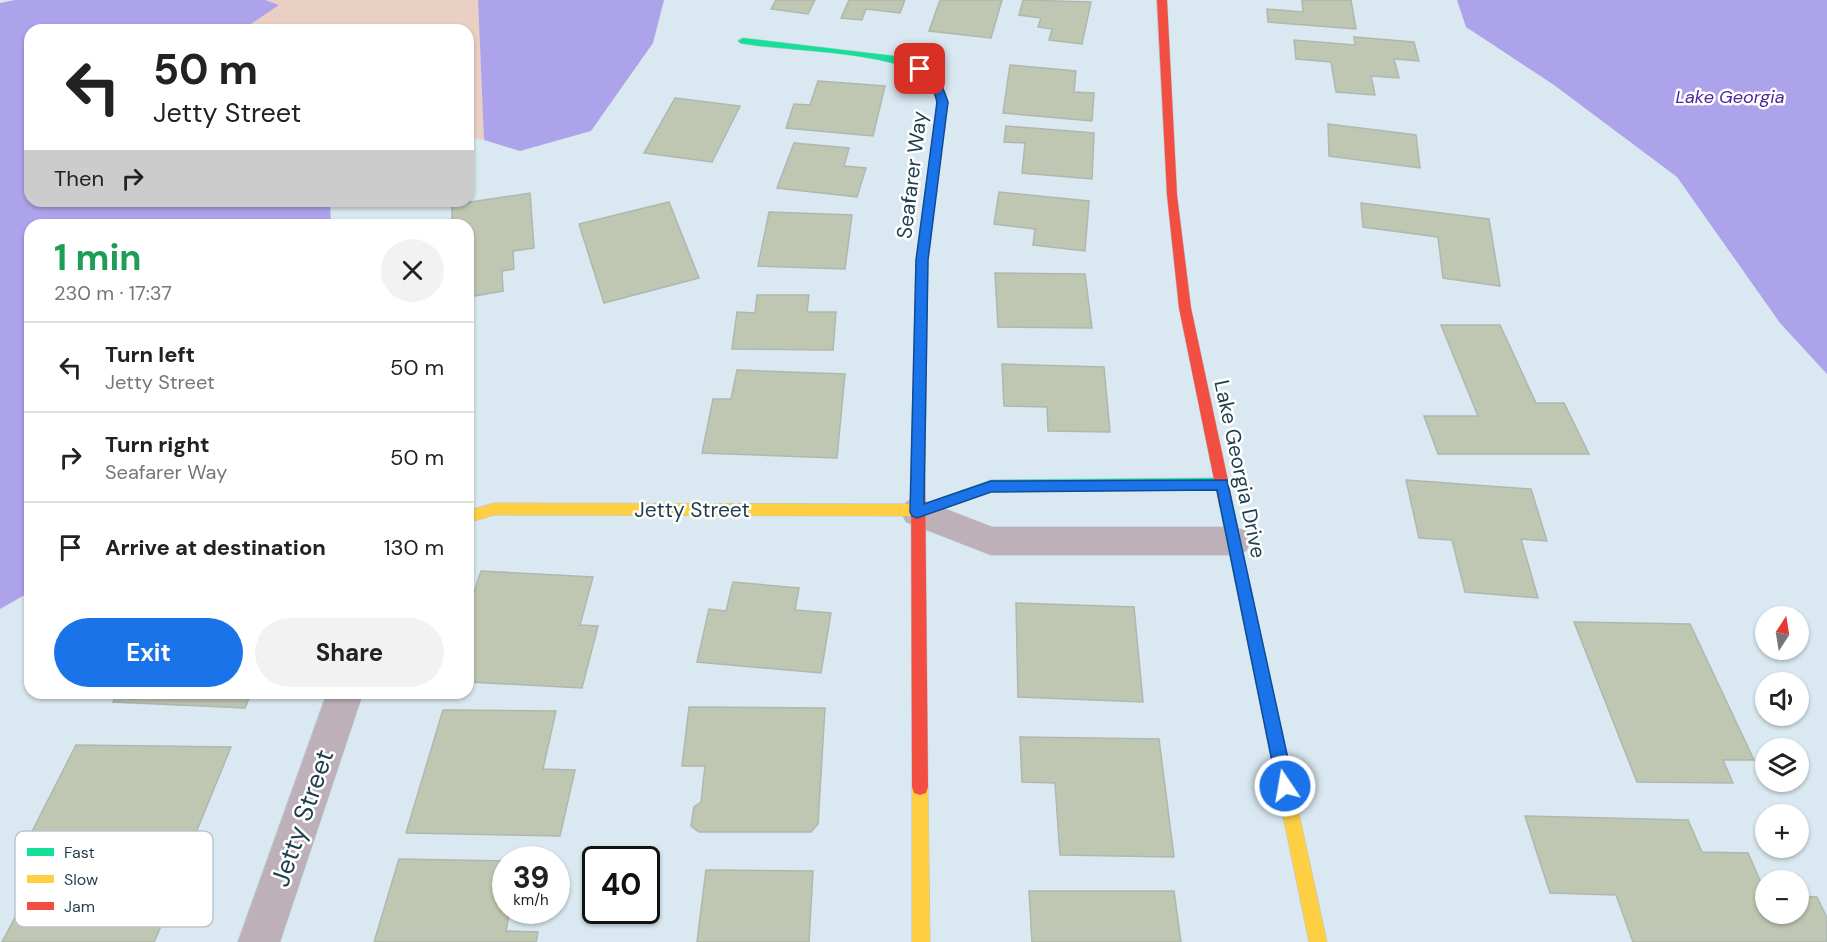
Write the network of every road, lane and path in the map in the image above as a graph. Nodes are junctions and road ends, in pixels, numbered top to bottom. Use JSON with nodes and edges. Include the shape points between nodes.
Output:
{"nodes":[{"id":1,"x":1162,"y":0,"type":"edge"},
{"id":2,"x":743,"y":41,"type":"dead end"},
{"id":3,"x":1222,"y":484,"type":"junction"},
{"id":4,"x":917,"y":512,"type":"junction"},
{"id":5,"x":474,"y":515,"type":"edge"},
{"id":6,"x":1234,"y":541,"type":"junction"},
{"id":7,"x":343,"y":699,"type":"edge"},
{"id":8,"x":259,"y":942,"type":"edge"},
{"id":9,"x":921,"y":942,"type":"edge"},
{"id":10,"x":1318,"y":942,"type":"edge"}],
"edges":[{"from":1,"to":3,"type":"street","name":"Lake Georgia Drive","via":[[1172,195],[1185,308]]},
{"from":2,"to":4,"type":"street","name":"Seafarer Way","via":[[894,59],[920,69],[937,83],[942,102],[922,260]]},
{"from":3,"to":4,"type":"street","name":"Jetty Street","via":[[991,486]]},
{"from":3,"to":6,"type":"street","name":"Lake Georgia Drive"},
{"from":4,"to":5,"type":"street","name":"Jetty Street","via":[[494,509]]},
{"from":4,"to":6,"type":"street","name":"Jetty Street","via":[[991,541]]},
{"from":4,"to":9,"type":"street"},
{"from":6,"to":10,"type":"street","name":"Lake Georgia Drive"},
{"from":7,"to":8,"type":"street","name":"Jetty Street"}]}
